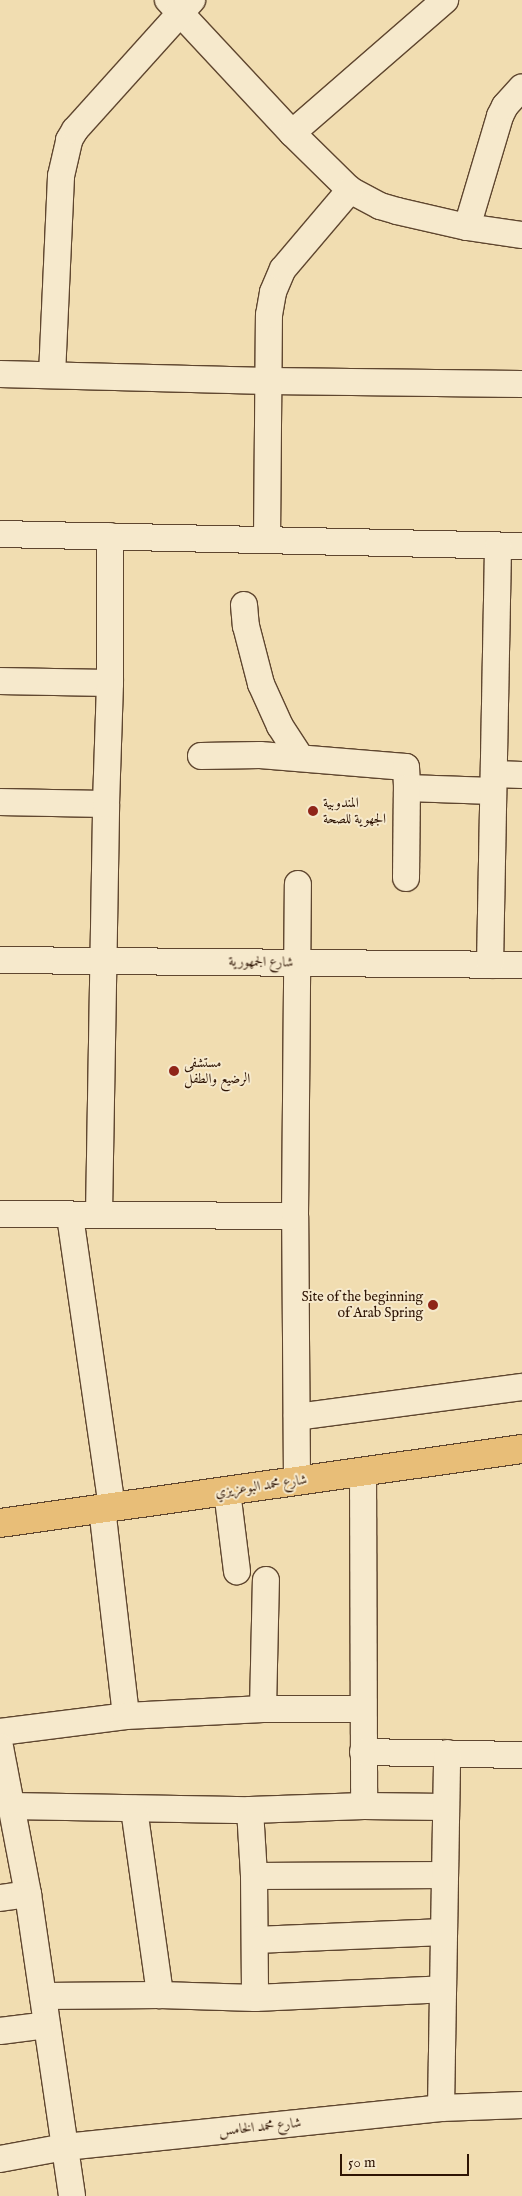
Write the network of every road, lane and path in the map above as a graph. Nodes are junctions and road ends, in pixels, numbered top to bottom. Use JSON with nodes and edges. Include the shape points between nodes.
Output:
{"nodes":[{"id":1,"x":445,"y":0,"type":"edge"},
{"id":2,"x":180,"y":4,"type":"edge"},
{"id":3,"x":522,"y":87,"type":"edge"},
{"id":4,"x":292,"y":133,"type":"junction"},
{"id":5,"x":350,"y":190,"type":"junction"},
{"id":6,"x":467,"y":227,"type":"junction"},
{"id":7,"x":522,"y":235,"type":"edge"},
{"id":8,"x":0,"y":374,"type":"edge"},
{"id":9,"x":52,"y":375,"type":"junction"},
{"id":10,"x":268,"y":381,"type":"junction"},
{"id":11,"x":522,"y":384,"type":"edge"},
{"id":12,"x":0,"y":534,"type":"edge"},
{"id":13,"x":110,"y":536,"type":"junction"},
{"id":14,"x":267,"y":540,"type":"junction"},
{"id":15,"x":510,"y":546,"type":"edge"},
{"id":16,"x":244,"y":605,"type":"dead end"},
{"id":17,"x":0,"y":681,"type":"edge"},
{"id":18,"x":110,"y":683,"type":"junction"},
{"id":19,"x":201,"y":756,"type":"dead end"},
{"id":20,"x":301,"y":758,"type":"junction"},
{"id":21,"x":522,"y":775,"type":"edge"},
{"id":22,"x":493,"y":783,"type":"junction"},
{"id":23,"x":406,"y":788,"type":"junction"},
{"id":24,"x":0,"y":802,"type":"edge"},
{"id":25,"x":106,"y":804,"type":"junction"},
{"id":26,"x":406,"y":878,"type":"dead end"},
{"id":27,"x":298,"y":884,"type":"dead end"},
{"id":28,"x":0,"y":960,"type":"edge"},
{"id":29,"x":103,"y":961,"type":"junction"},
{"id":30,"x":296,"y":963,"type":"junction"},
{"id":31,"x":490,"y":965,"type":"junction"},
{"id":32,"x":522,"y":965,"type":"edge"},
{"id":33,"x":0,"y":1214,"type":"edge"},
{"id":34,"x":98,"y":1214,"type":"junction"},
{"id":35,"x":70,"y":1216,"type":"junction"},
{"id":36,"x":295,"y":1216,"type":"junction"},
{"id":37,"x":522,"y":1387,"type":"edge"},
{"id":38,"x":297,"y":1418,"type":"junction"},
{"id":39,"x":522,"y":1449,"type":"edge"},
{"id":40,"x":363,"y":1472,"type":"junction"},
{"id":41,"x":297,"y":1481,"type":"junction"},
{"id":42,"x":226,"y":1491,"type":"junction"},
{"id":43,"x":107,"y":1508,"type":"junction"},
{"id":44,"x":0,"y":1523,"type":"edge"},
{"id":45,"x":237,"y":1571,"type":"dead end"},
{"id":46,"x":266,"y":1580,"type":"dead end"},
{"id":47,"x":263,"y":1709,"type":"junction"},
{"id":48,"x":363,"y":1709,"type":"junction"},
{"id":49,"x":126,"y":1716,"type":"junction"},
{"id":50,"x":0,"y":1732,"type":"edge"},
{"id":51,"x":0,"y":1747,"type":"edge"},
{"id":52,"x":363,"y":1752,"type":"junction"},
{"id":53,"x":447,"y":1754,"type":"junction"},
{"id":54,"x":522,"y":1756,"type":"edge"},
{"id":55,"x":10,"y":1806,"type":"junction"},
{"id":56,"x":364,"y":1806,"type":"junction"},
{"id":57,"x":446,"y":1807,"type":"junction"},
{"id":58,"x":134,"y":1809,"type":"junction"},
{"id":59,"x":250,"y":1810,"type":"junction"},
{"id":60,"x":445,"y":1875,"type":"junction"},
{"id":61,"x":254,"y":1876,"type":"junction"},
{"id":62,"x":28,"y":1894,"type":"junction"},
{"id":63,"x":0,"y":1898,"type":"edge"},
{"id":64,"x":444,"y":1932,"type":"junction"},
{"id":65,"x":255,"y":1940,"type":"junction"},
{"id":66,"x":443,"y":1989,"type":"junction"},
{"id":67,"x":160,"y":1995,"type":"junction"},
{"id":68,"x":43,"y":1996,"type":"junction"},
{"id":69,"x":255,"y":1998,"type":"junction"},
{"id":70,"x":47,"y":2024,"type":"junction"},
{"id":71,"x":0,"y":2031,"type":"edge"},
{"id":72,"x":522,"y":2105,"type":"edge"},
{"id":73,"x":441,"y":2108,"type":"junction"},
{"id":74,"x":65,"y":2147,"type":"junction"},
{"id":75,"x":0,"y":2159,"type":"edge"},
{"id":76,"x":72,"y":2196,"type":"edge"}],
"edges":[{"from":1,"to":4,"type":"street"},
{"from":2,"to":4,"type":"street"},
{"from":2,"to":9,"type":"street","via":[[69,140],[61,176]]},
{"from":3,"to":6,"type":"street","via":[[500,116]]},
{"from":4,"to":5,"type":"street"},
{"from":5,"to":6,"type":"street","via":[[380,206]]},
{"from":5,"to":10,"type":"street","via":[[277,280],[269,315]]},
{"from":6,"to":7,"type":"street"},
{"from":8,"to":9,"type":"street"},
{"from":9,"to":10,"type":"street"},
{"from":10,"to":11,"type":"street"},
{"from":10,"to":14,"type":"street"},
{"from":12,"to":13,"type":"street"},
{"from":13,"to":14,"type":"street"},
{"from":13,"to":18,"type":"street"},
{"from":14,"to":15,"type":"street"},
{"from":15,"to":22,"type":"street"},
{"from":16,"to":20,"type":"street","via":[[261,684],[280,726]]},
{"from":17,"to":18,"type":"street"},
{"from":18,"to":25,"type":"street"},
{"from":19,"to":20,"type":"street"},
{"from":20,"to":23,"type":"street","via":[[406,767]]},
{"from":21,"to":22,"type":"street"},
{"from":22,"to":23,"type":"street"},
{"from":22,"to":31,"type":"street"},
{"from":23,"to":26,"type":"street"},
{"from":24,"to":25,"type":"street"},
{"from":25,"to":29,"type":"street"},
{"from":27,"to":30,"type":"street"},
{"from":28,"to":29,"type":"street","name":"شارع الجمهورية"},
{"from":29,"to":30,"type":"street","name":"شارع الجمهورية"},
{"from":29,"to":34,"type":"street"},
{"from":30,"to":31,"type":"street","name":"شارع الجمهورية"},
{"from":30,"to":36,"type":"street"},
{"from":31,"to":32,"type":"street","name":"شارع الجمهورية"},
{"from":33,"to":35,"type":"street"},
{"from":34,"to":35,"type":"street"},
{"from":34,"to":36,"type":"street"},
{"from":35,"to":43,"type":"street"},
{"from":36,"to":38,"type":"street"},
{"from":37,"to":38,"type":"street"},
{"from":38,"to":41,"type":"street"},
{"from":39,"to":40,"type":"main road","name":"شارع محمد البوعزيزي"},
{"from":40,"to":41,"type":"main road","name":"شارع محمد البوعزيزي"},
{"from":40,"to":48,"type":"street"},
{"from":41,"to":42,"type":"main road","name":"شارع محمد البوعزيزي"},
{"from":42,"to":43,"type":"main road","name":"شارع محمد البوعزيزي"},
{"from":42,"to":45,"type":"street"},
{"from":43,"to":44,"type":"main road","name":"شارع محمد البوعزيزي"},
{"from":43,"to":49,"type":"street"},
{"from":46,"to":47,"type":"street"},
{"from":47,"to":48,"type":"street"},
{"from":47,"to":49,"type":"street"},
{"from":48,"to":52,"type":"street"},
{"from":49,"to":50,"type":"street"},
{"from":51,"to":55,"type":"street"},
{"from":52,"to":53,"type":"street"},
{"from":52,"to":56,"type":"street"},
{"from":53,"to":54,"type":"street"},
{"from":53,"to":57,"type":"street"},
{"from":55,"to":58,"type":"street"},
{"from":55,"to":62,"type":"street"},
{"from":56,"to":57,"type":"street"},
{"from":56,"to":59,"type":"street"},
{"from":57,"to":60,"type":"street"},
{"from":58,"to":59,"type":"street"},
{"from":58,"to":67,"type":"street"},
{"from":59,"to":61,"type":"street"},
{"from":60,"to":61,"type":"street"},
{"from":60,"to":64,"type":"street"},
{"from":61,"to":65,"type":"street"},
{"from":62,"to":63,"type":"street"},
{"from":62,"to":68,"type":"street"},
{"from":64,"to":65,"type":"street"},
{"from":64,"to":66,"type":"street"},
{"from":65,"to":69,"type":"street"},
{"from":66,"to":69,"type":"street"},
{"from":66,"to":73,"type":"street"},
{"from":67,"to":68,"type":"street"},
{"from":67,"to":69,"type":"street"},
{"from":68,"to":70,"type":"street"},
{"from":70,"to":71,"type":"street"},
{"from":70,"to":74,"type":"street"},
{"from":72,"to":73,"type":"street","name":"شارع محمد الخامس"},
{"from":73,"to":74,"type":"street","name":"شارع محمد الخامس"},
{"from":74,"to":75,"type":"street","name":"شارع محمد الخامس"},
{"from":74,"to":76,"type":"street"}]}
